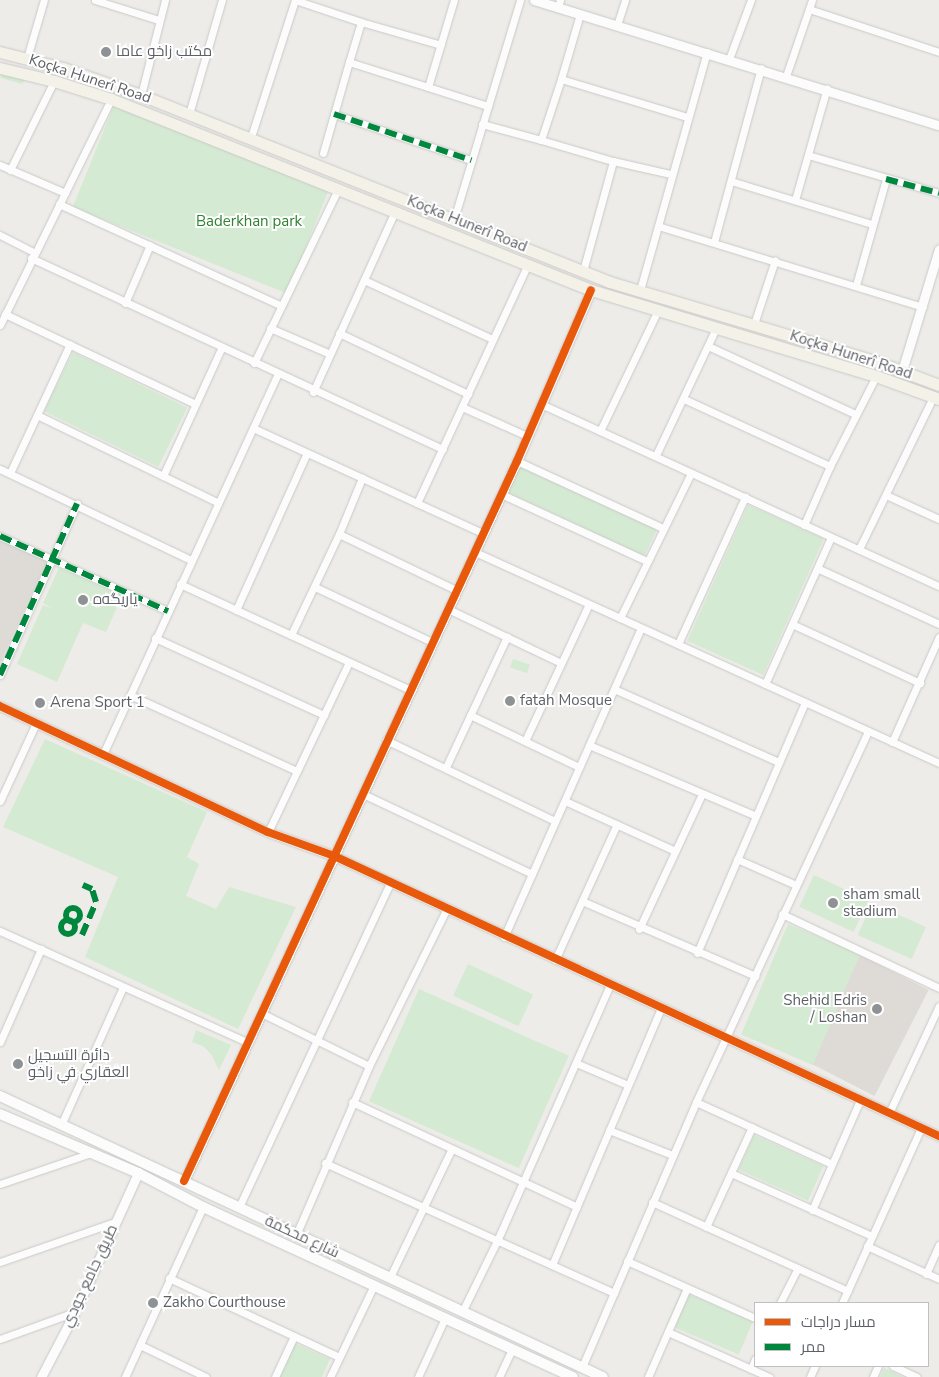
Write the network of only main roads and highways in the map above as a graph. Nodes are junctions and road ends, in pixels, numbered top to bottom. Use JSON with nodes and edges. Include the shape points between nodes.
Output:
{"nodes":[{"id":1,"x":0,"y":52,"type":"edge"},
{"id":2,"x":0,"y":68,"type":"edge"},
{"id":3,"x":85,"y":75,"type":"junction"},
{"id":4,"x":81,"y":89,"type":"junction"},
{"id":5,"x":780,"y":332,"type":"junction"},
{"id":6,"x":776,"y":346,"type":"junction"},
{"id":7,"x":939,"y":385,"type":"edge"},
{"id":8,"x":936,"y":398,"type":"edge"},
{"id":9,"x":0,"y":1096,"type":"edge"},
{"id":10,"x":0,"y":1114,"type":"edge"},
{"id":11,"x":573,"y":1377,"type":"edge"},
{"id":12,"x":603,"y":1377,"type":"edge"}],
"edges":[{"from":1,"to":3,"type":"main road","name":"Koçka Hunerî Road"},
{"from":2,"to":4,"type":"main road"},
{"from":3,"to":4,"type":"main road"},
{"from":3,"to":5,"type":"main road","name":"Koçka Hunerî Road","via":[[251,137],[583,271]]},
{"from":4,"to":6,"type":"main road","via":[[591,290]]},
{"from":5,"to":6,"type":"main road"},
{"from":5,"to":7,"type":"main road","name":"Koçka Hunerî Road"},
{"from":6,"to":8,"type":"main road"},
{"from":9,"to":12,"type":"main road","name":"شارع محكمة"},
{"from":10,"to":11,"type":"main road","name":"شارع محكمة","via":[[138,1173],[202,1207]]}]}
